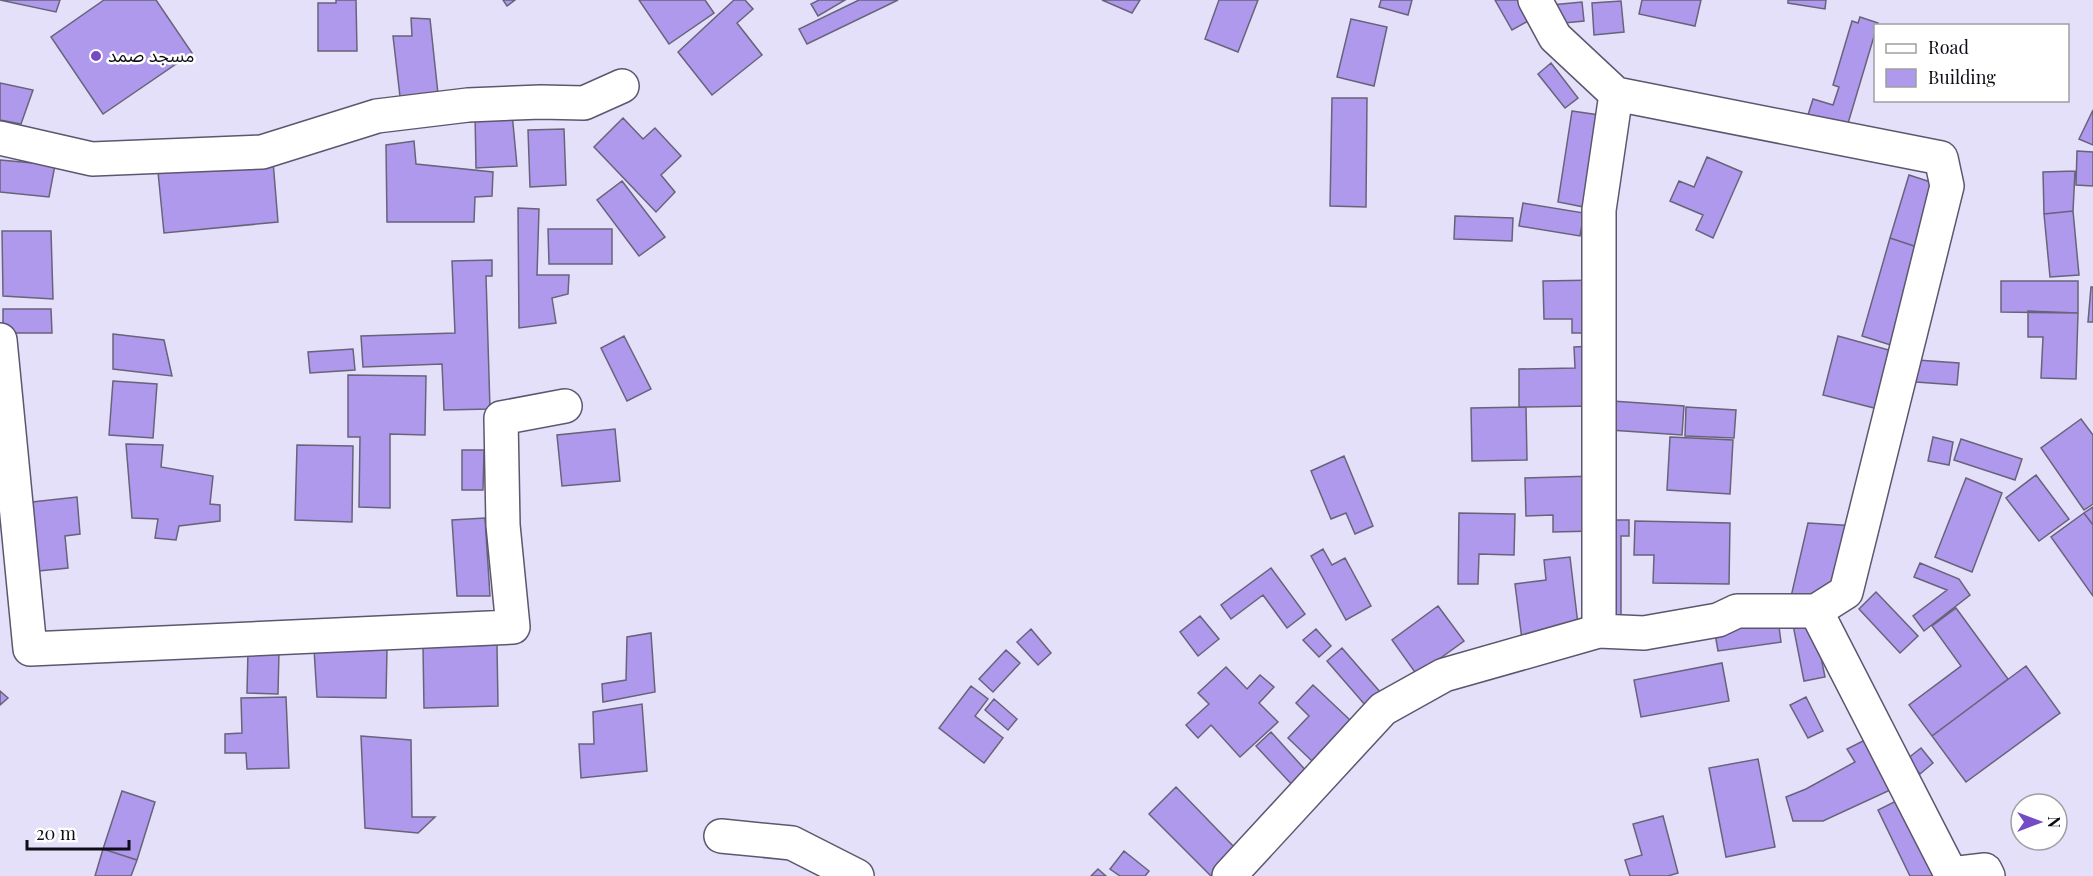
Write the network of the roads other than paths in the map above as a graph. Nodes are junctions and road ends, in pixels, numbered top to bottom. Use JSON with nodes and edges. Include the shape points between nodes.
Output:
{"nodes":[{"id":1,"x":1534,"y":0,"type":"edge"},
{"id":2,"x":622,"y":86,"type":"dead end"},
{"id":3,"x":1616,"y":94,"type":"junction"},
{"id":4,"x":0,"y":138,"type":"edge"},
{"id":5,"x":0,"y":340,"type":"edge"},
{"id":6,"x":565,"y":406,"type":"dead end"},
{"id":7,"x":1816,"y":611,"type":"junction"},
{"id":8,"x":1599,"y":631,"type":"junction"},
{"id":9,"x":721,"y":836,"type":"dead end"},
{"id":10,"x":857,"y":876,"type":"edge"},
{"id":11,"x":1229,"y":876,"type":"edge"},
{"id":12,"x":1988,"y":876,"type":"edge"}],
"edges":[{"from":1,"to":3,"type":"street","via":[[1555,37]]},
{"from":2,"to":4,"type":"street","via":[[584,103],[468,105],[377,116],[262,152],[92,159]]},
{"from":3,"to":7,"type":"street","via":[[1941,158],[1947,186],[1846,592]]},
{"from":3,"to":8,"type":"street","via":[[1599,210]]},
{"from":5,"to":6,"type":"street","via":[[30,650],[513,627],[503,525],[501,418]]},
{"from":7,"to":8,"type":"street","via":[[1737,611],[1718,620],[1644,633]]},
{"from":7,"to":12,"type":"street","via":[[1951,874],[1985,870]]},
{"from":8,"to":11,"type":"street","via":[[1444,675],[1383,709]]},
{"from":9,"to":10,"type":"street","via":[[792,843]]}]}
